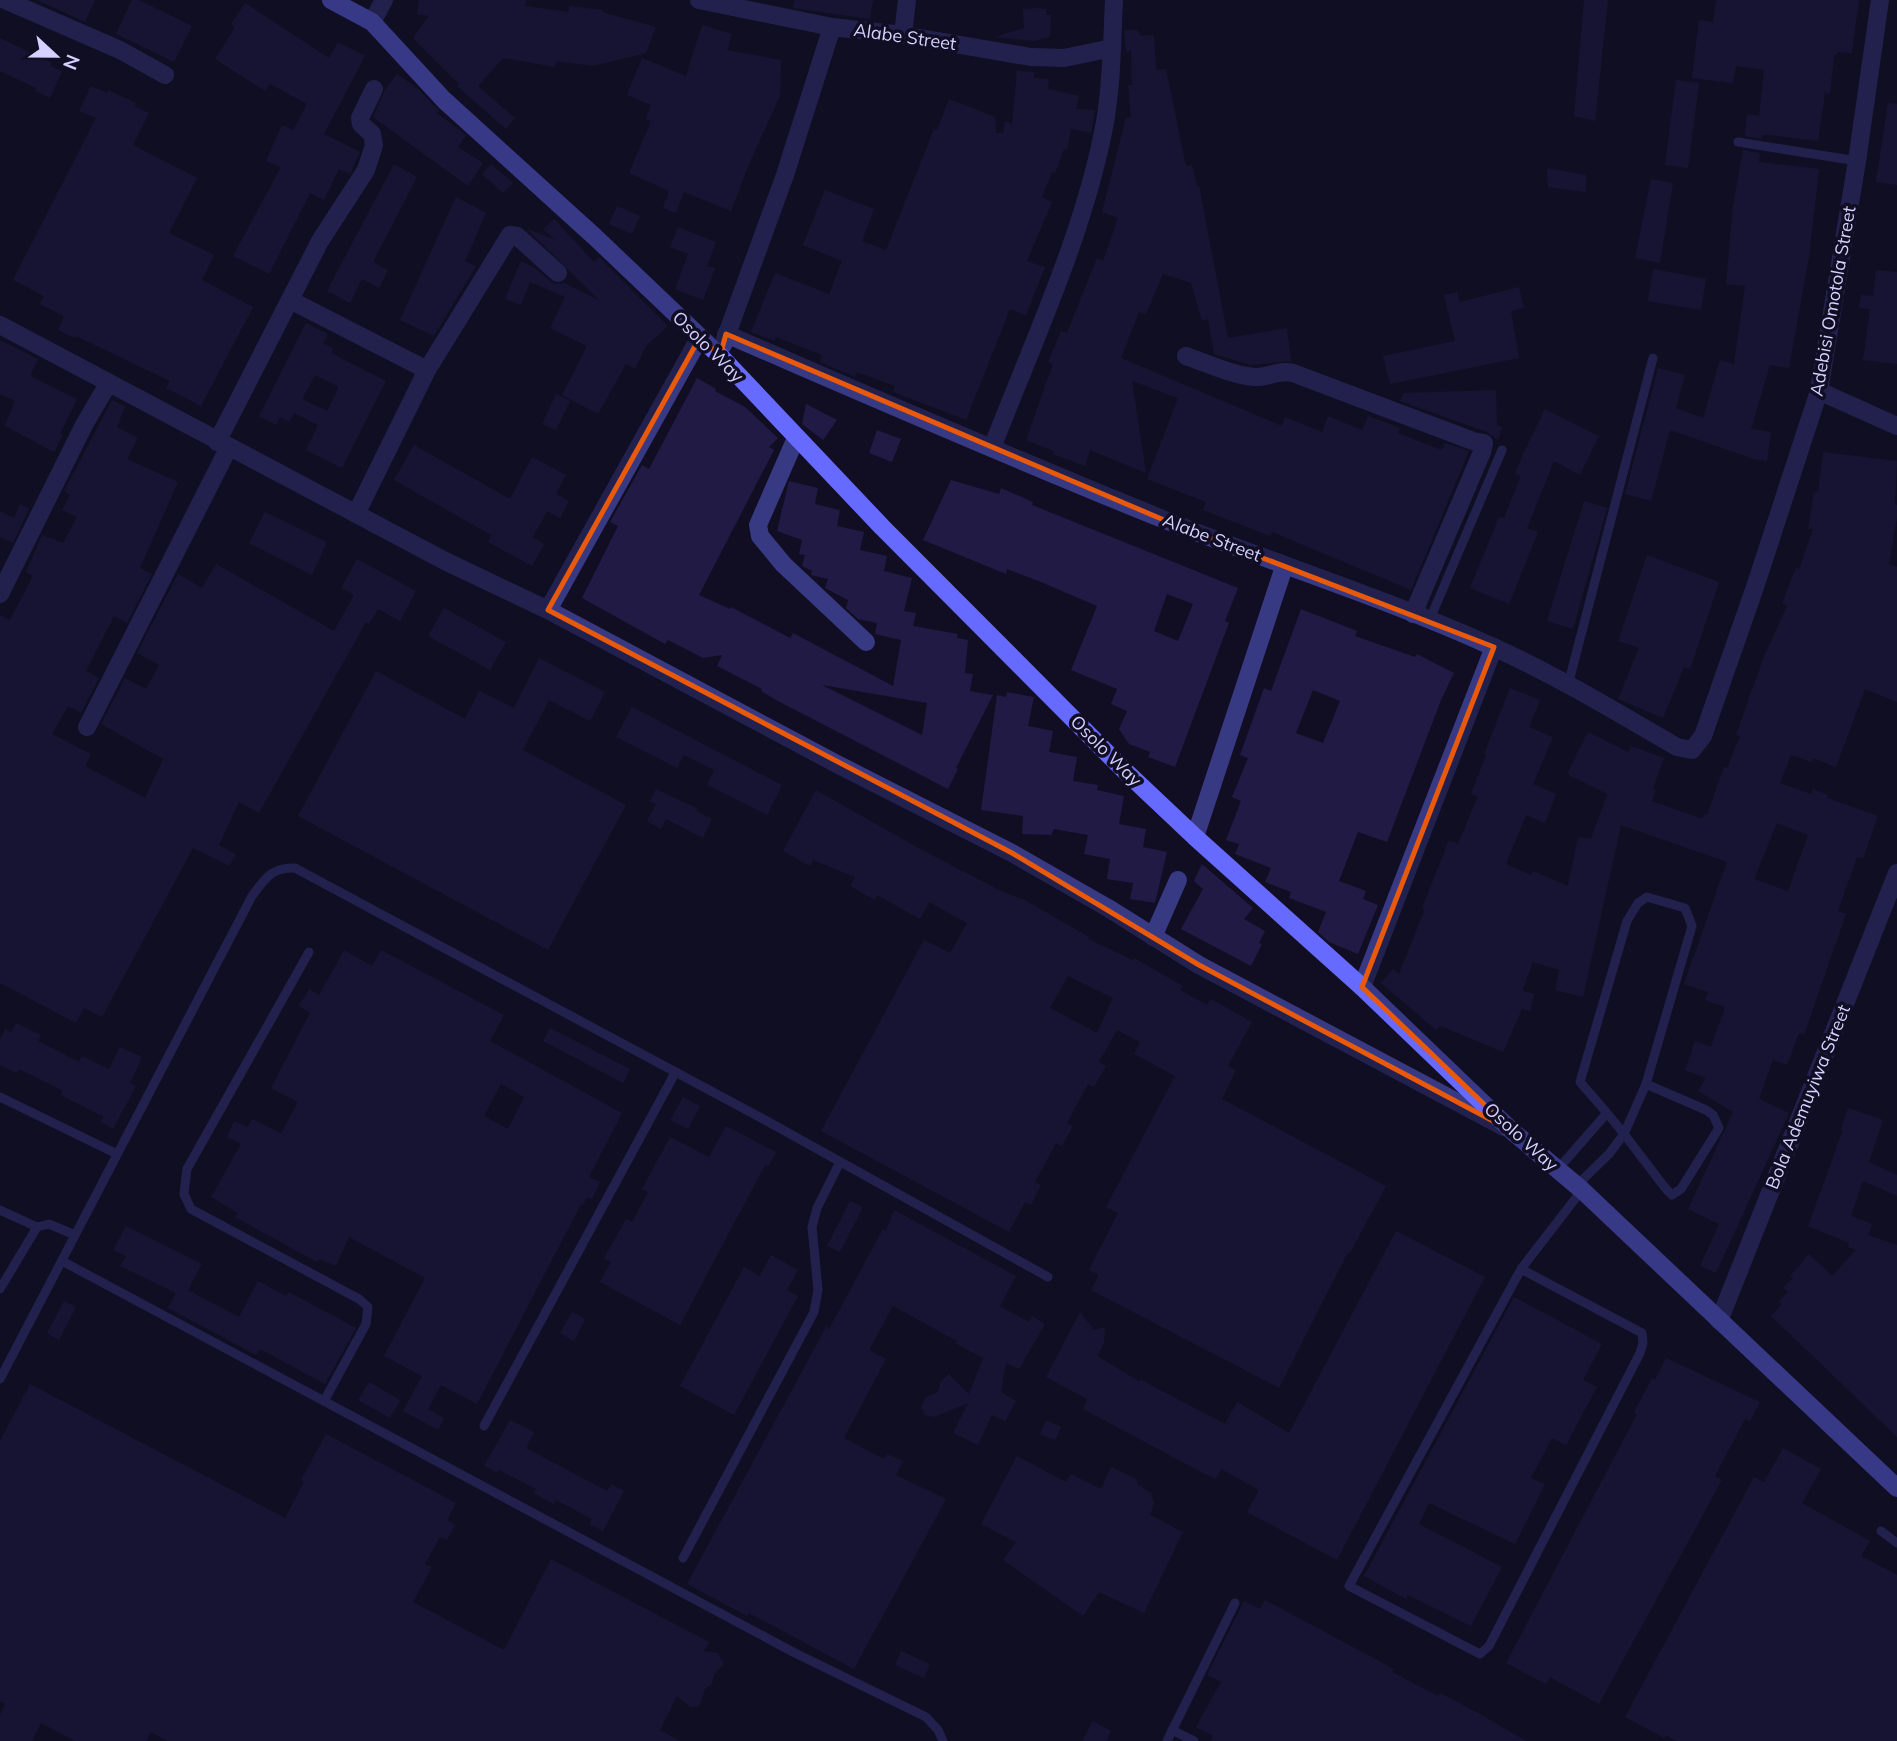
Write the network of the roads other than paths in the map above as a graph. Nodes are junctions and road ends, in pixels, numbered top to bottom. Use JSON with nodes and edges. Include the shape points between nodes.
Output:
{"nodes":[{"id":1,"x":5,"y":0,"type":"edge"},
{"id":2,"x":331,"y":0,"type":"edge"},
{"id":3,"x":384,"y":0,"type":"edge"},
{"id":4,"x":699,"y":0,"type":"edge"},
{"id":5,"x":907,"y":0,"type":"edge"},
{"id":6,"x":1114,"y":0,"type":"edge"},
{"id":7,"x":1886,"y":4,"type":"edge"},
{"id":8,"x":372,"y":22,"type":"junction"},
{"id":9,"x":832,"y":27,"type":"junction"},
{"id":10,"x":904,"y":35,"type":"junction"},
{"id":11,"x":1112,"y":48,"type":"junction"},
{"id":12,"x":165,"y":75,"type":"dead end"},
{"id":13,"x":374,"y":89,"type":"dead end"},
{"id":14,"x":1738,"y":142,"type":"dead end"},
{"id":15,"x":1857,"y":161,"type":"junction"},
{"id":16,"x":558,"y":273,"type":"dead end"},
{"id":17,"x":290,"y":300,"type":"junction"},
{"id":18,"x":0,"y":325,"type":"edge"},
{"id":19,"x":726,"y":334,"type":"junction"},
{"id":20,"x":699,"y":337,"type":"junction"},
{"id":21,"x":720,"y":356,"type":"junction"},
{"id":22,"x":1186,"y":356,"type":"dead end"},
{"id":23,"x":1653,"y":358,"type":"dead end"},
{"id":24,"x":427,"y":370,"type":"junction"},
{"id":25,"x":108,"y":384,"type":"junction"},
{"id":26,"x":1819,"y":391,"type":"junction"},
{"id":27,"x":1897,"y":426,"type":"edge"},
{"id":28,"x":796,"y":438,"type":"junction"},
{"id":29,"x":223,"y":444,"type":"junction"},
{"id":30,"x":992,"y":448,"type":"junction"},
{"id":31,"x":1502,"y":450,"type":"dead end"},
{"id":32,"x":356,"y":514,"type":"junction"},
{"id":33,"x":1284,"y":567,"type":"junction"},
{"id":34,"x":0,"y":593,"type":"edge"},
{"id":35,"x":548,"y":610,"type":"junction"},
{"id":36,"x":1422,"y":616,"type":"junction"},
{"id":37,"x":866,"y":642,"type":"dead end"},
{"id":38,"x":1494,"y":647,"type":"junction"},
{"id":39,"x":1568,"y":685,"type":"junction"},
{"id":40,"x":87,"y":727,"type":"dead end"},
{"id":41,"x":1692,"y":750,"type":"joint"},
{"id":42,"x":1195,"y":837,"type":"junction"},
{"id":43,"x":1897,"y":873,"type":"edge"},
{"id":44,"x":1178,"y":880,"type":"dead end"},
{"id":45,"x":1153,"y":937,"type":"junction"},
{"id":46,"x":309,"y":952,"type":"dead end"},
{"id":47,"x":1362,"y":987,"type":"junction"},
{"id":48,"x":675,"y":1073,"type":"junction"},
{"id":49,"x":1646,"y":1084,"type":"junction"},
{"id":50,"x":0,"y":1097,"type":"edge"},
{"id":51,"x":1607,"y":1113,"type":"junction"},
{"id":52,"x":1511,"y":1131,"type":"junction"},
{"id":53,"x":1624,"y":1134,"type":"junction"},
{"id":54,"x":117,"y":1154,"type":"junction"},
{"id":55,"x":840,"y":1162,"type":"junction"},
{"id":56,"x":1558,"y":1169,"type":"junction"},
{"id":57,"x":1579,"y":1188,"type":"junction"},
{"id":58,"x":0,"y":1210,"type":"edge"},
{"id":59,"x":37,"y":1227,"type":"junction"},
{"id":60,"x":75,"y":1235,"type":"junction"},
{"id":61,"x":62,"y":1261,"type":"junction"},
{"id":62,"x":1521,"y":1269,"type":"junction"},
{"id":63,"x":1048,"y":1277,"type":"dead end"},
{"id":64,"x":0,"y":1289,"type":"edge"},
{"id":65,"x":1719,"y":1321,"type":"junction"},
{"id":66,"x":0,"y":1379,"type":"edge"},
{"id":67,"x":324,"y":1401,"type":"junction"},
{"id":68,"x":484,"y":1426,"type":"dead end"},
{"id":69,"x":1897,"y":1489,"type":"edge"},
{"id":70,"x":1881,"y":1531,"type":"dead end"},
{"id":71,"x":1897,"y":1543,"type":"edge"},
{"id":72,"x":683,"y":1558,"type":"dead end"},
{"id":73,"x":1235,"y":1603,"type":"dead end"},
{"id":74,"x":1172,"y":1730,"type":"junction"},
{"id":75,"x":943,"y":1741,"type":"edge"},
{"id":76,"x":1167,"y":1741,"type":"edge"},
{"id":77,"x":1194,"y":1741,"type":"edge"}],
"edges":[{"from":1,"to":12,"type":"street","via":[[120,50]]},
{"from":2,"to":8,"type":"main road","name":"Osolo Way"},
{"from":3,"to":8,"type":"street"},
{"from":4,"to":9,"type":"street","name":"Alabe Street"},
{"from":5,"to":10,"type":"street"},
{"from":6,"to":11,"type":"street"},
{"from":7,"to":15,"type":"street","name":"Adebisi Omotola Street"},
{"from":8,"to":20,"type":"main road","name":"Osolo Way","via":[[444,100]]},
{"from":9,"to":10,"type":"street","name":"Alabe Street"},
{"from":9,"to":19,"type":"street","via":[[785,175]]},
{"from":10,"to":11,"type":"street","name":"Alabe Street","via":[[1031,57],[1064,58]]},
{"from":11,"to":30,"type":"street","via":[[1105,120],[1091,185]]},
{"from":13,"to":17,"type":"street","via":[[360,118],[374,145],[366,170],[320,241]]},
{"from":14,"to":15,"type":"lane"},
{"from":15,"to":26,"type":"street","name":"Adebisi Omotola Street"},
{"from":16,"to":24,"type":"street","via":[[510,234]]},
{"from":17,"to":24,"type":"street"},
{"from":17,"to":29,"type":"street"},
{"from":18,"to":25,"type":"street"},
{"from":19,"to":21,"type":"street"},
{"from":19,"to":30,"type":"street","name":"Alabe Street"},
{"from":20,"to":21,"type":"main road","name":"Osolo Way"},
{"from":20,"to":35,"type":"street"},
{"from":21,"to":28,"type":"main road","name":"Osolo Way"},
{"from":22,"to":36,"type":"street","via":[[1257,377],[1284,371],[1484,443]]},
{"from":23,"to":39,"type":"lane"},
{"from":24,"to":32,"type":"street"},
{"from":25,"to":29,"type":"street"},
{"from":25,"to":34,"type":"street"},
{"from":26,"to":27,"type":"street"},
{"from":26,"to":41,"type":"street","name":"Adebisi Omotola Street","via":[[1703,736]]},
{"from":28,"to":37,"type":"street","via":[[758,525],[760,536],[783,564]]},
{"from":28,"to":42,"type":"main road","name":"Osolo Way"},
{"from":29,"to":32,"type":"street"},
{"from":29,"to":40,"type":"street"},
{"from":30,"to":33,"type":"street","name":"Alabe Street"},
{"from":31,"to":36,"type":"lane"},
{"from":32,"to":35,"type":"street"},
{"from":33,"to":36,"type":"street","name":"Alabe Street"},
{"from":33,"to":42,"type":"street"},
{"from":35,"to":45,"type":"street","via":[[1012,853]]},
{"from":36,"to":38,"type":"street","name":"Alabe Street"},
{"from":38,"to":39,"type":"street","name":"Alabe Street"},
{"from":38,"to":47,"type":"street"},
{"from":39,"to":41,"type":"street","name":"Alabe Street","via":[[1678,747]]},
{"from":42,"to":47,"type":"main road","name":"Osolo Way"},
{"from":43,"to":65,"type":"street","name":"Bola Ademuyiwa Street"},
{"from":44,"to":45,"type":"street"},
{"from":45,"to":52,"type":"street"},
{"from":46,"to":67,"type":"lane","via":[[187,1168],[184,1194],[191,1209],[368,1307],[366,1324]]},
{"from":47,"to":52,"type":"main road","name":"Osolo Way"},
{"from":48,"to":54,"type":"lane","via":[[295,868],[281,867],[252,896]]},
{"from":48,"to":55,"type":"lane"},
{"from":48,"to":68,"type":"lane"},
{"from":49,"to":51,"type":"lane","via":[[1692,926],[1685,908],[1647,897],[1627,921],[1580,1082]]},
{"from":49,"to":53,"type":"lane"},
{"from":49,"to":53,"type":"lane","via":[[1706,1110],[1719,1128],[1681,1189],[1672,1195]]},
{"from":50,"to":54,"type":"lane"},
{"from":51,"to":53,"type":"lane"},
{"from":51,"to":56,"type":"lane"},
{"from":52,"to":56,"type":"main road","name":"Osolo Way"},
{"from":53,"to":57,"type":"lane"},
{"from":54,"to":60,"type":"lane"},
{"from":55,"to":63,"type":"lane"},
{"from":55,"to":72,"type":"lane","via":[[812,1227],[818,1290],[814,1312]]},
{"from":56,"to":57,"type":"main road","name":"Osolo Way"},
{"from":57,"to":62,"type":"lane"},
{"from":57,"to":65,"type":"main road","name":"Osolo Way"},
{"from":58,"to":59,"type":"lane"},
{"from":59,"to":60,"type":"lane","via":[[49,1224]]},
{"from":59,"to":64,"type":"lane"},
{"from":60,"to":61,"type":"lane"},
{"from":61,"to":66,"type":"lane"},
{"from":61,"to":67,"type":"lane"},
{"from":62,"to":62,"type":"lane","via":[[1642,1333],[1643,1343],[1489,1646],[1480,1654],[1349,1586]]},
{"from":65,"to":69,"type":"main road","name":"Osolo Way"},
{"from":67,"to":75,"type":"lane","via":[[793,1652],[926,1717]]},
{"from":70,"to":71,"type":"lane"},
{"from":73,"to":74,"type":"lane"},
{"from":74,"to":76,"type":"lane"},
{"from":74,"to":77,"type":"lane"}]}
